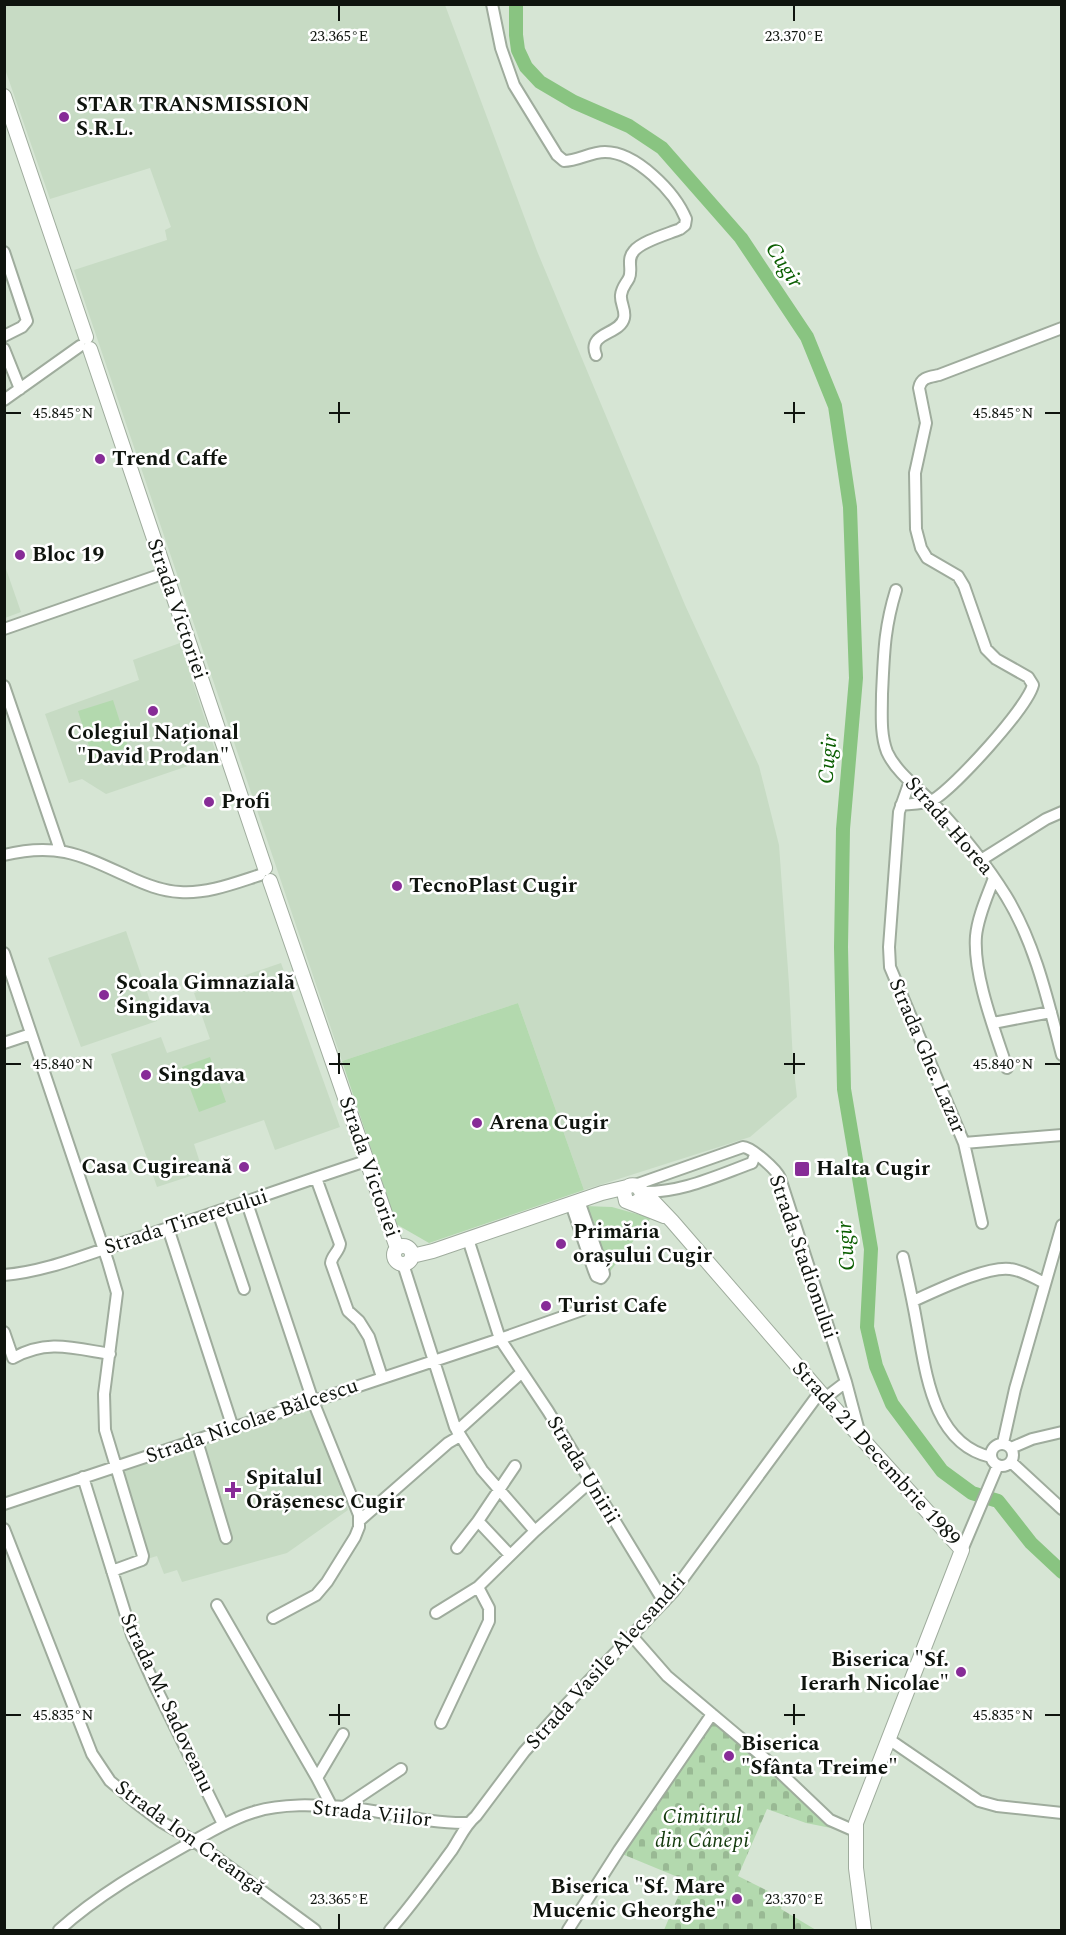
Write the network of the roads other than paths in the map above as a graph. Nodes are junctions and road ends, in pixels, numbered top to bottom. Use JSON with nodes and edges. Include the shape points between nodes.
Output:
{"nodes":[{"id":1,"x":492,"y":4,"type":"edge"},
{"id":2,"x":4,"y":96,"type":"edge"},
{"id":3,"x":6,"y":260,"type":"edge"},
{"id":4,"x":1062,"y":328,"type":"edge"},
{"id":5,"x":4,"y":336,"type":"edge"},
{"id":6,"x":85,"y":344,"type":"junction"},
{"id":7,"x":4,"y":349,"type":"edge"},
{"id":8,"x":596,"y":355,"type":"dead end"},
{"id":9,"x":20,"y":389,"type":"junction"},
{"id":10,"x":4,"y":400,"type":"edge"},
{"id":11,"x":165,"y":573,"type":"junction"},
{"id":12,"x":896,"y":590,"type":"dead end"},
{"id":13,"x":4,"y":629,"type":"edge"},
{"id":14,"x":5,"y":687,"type":"edge"},
{"id":15,"x":910,"y":781,"type":"junction"},
{"id":16,"x":931,"y":801,"type":"junction"},
{"id":17,"x":901,"y":805,"type":"junction"},
{"id":18,"x":1062,"y":812,"type":"edge"},
{"id":19,"x":60,"y":850,"type":"junction"},
{"id":20,"x":4,"y":855,"type":"edge"},
{"id":21,"x":981,"y":860,"type":"junction"},
{"id":22,"x":265,"y":874,"type":"junction"},
{"id":23,"x":994,"y":878,"type":"junction"},
{"id":24,"x":4,"y":953,"type":"edge"},
{"id":25,"x":1051,"y":1012,"type":"junction"},
{"id":26,"x":993,"y":1023,"type":"junction"},
{"id":27,"x":31,"y":1034,"type":"junction"},
{"id":28,"x":4,"y":1043,"type":"edge"},
{"id":29,"x":1062,"y":1055,"type":"edge"},
{"id":30,"x":1007,"y":1068,"type":"dead end"},
{"id":31,"x":1062,"y":1135,"type":"edge"},
{"id":32,"x":964,"y":1143,"type":"junction"},
{"id":33,"x":755,"y":1155,"type":"junction"},
{"id":34,"x":366,"y":1161,"type":"junction"},
{"id":35,"x":316,"y":1178,"type":"junction"},
{"id":36,"x":635,"y":1194,"type":"junction"},
{"id":37,"x":580,"y":1201,"type":"junction"},
{"id":38,"x":247,"y":1203,"type":"junction"},
{"id":39,"x":218,"y":1212,"type":"junction"},
{"id":40,"x":982,"y":1223,"type":"dead end"},
{"id":41,"x":1062,"y":1225,"type":"edge"},
{"id":42,"x":168,"y":1228,"type":"junction"},
{"id":43,"x":468,"y":1239,"type":"junction"},
{"id":44,"x":104,"y":1249,"type":"junction"},
{"id":45,"x":903,"y":1257,"type":"dead end"},
{"id":46,"x":1057,"y":1257,"type":"edge"},
{"id":47,"x":408,"y":1260,"type":"junction"},
{"id":48,"x":598,"y":1270,"type":"dead end"},
{"id":49,"x":4,"y":1275,"type":"edge"},
{"id":50,"x":1045,"y":1283,"type":"junction"},
{"id":51,"x":244,"y":1290,"type":"dead end"},
{"id":52,"x":912,"y":1301,"type":"junction"},
{"id":53,"x":582,"y":1310,"type":"dead end"},
{"id":54,"x":4,"y":1332,"type":"edge"},
{"id":55,"x":500,"y":1339,"type":"junction"},
{"id":56,"x":110,"y":1354,"type":"junction"},
{"id":57,"x":433,"y":1360,"type":"junction"},
{"id":58,"x":521,"y":1373,"type":"junction"},
{"id":59,"x":382,"y":1377,"type":"junction"},
{"id":60,"x":846,"y":1382,"type":"junction"},
{"id":61,"x":823,"y":1395,"type":"junction"},
{"id":62,"x":313,"y":1401,"type":"junction"},
{"id":63,"x":233,"y":1428,"type":"junction"},
{"id":64,"x":1062,"y":1432,"type":"edge"},
{"id":65,"x":459,"y":1434,"type":"junction"},
{"id":66,"x":860,"y":1436,"type":"junction"},
{"id":67,"x":196,"y":1441,"type":"junction"},
{"id":68,"x":1007,"y":1446,"type":"junction"},
{"id":69,"x":1011,"y":1462,"type":"junction"},
{"id":70,"x":995,"y":1465,"type":"junction"},
{"id":71,"x":515,"y":1466,"type":"dead end"},
{"id":72,"x":115,"y":1467,"type":"junction"},
{"id":73,"x":83,"y":1477,"type":"junction"},
{"id":74,"x":591,"y":1481,"type":"junction"},
{"id":75,"x":499,"y":1490,"type":"junction"},
{"id":76,"x":4,"y":1504,"type":"edge"},
{"id":77,"x":1062,"y":1509,"type":"edge"},
{"id":78,"x":359,"y":1518,"type":"junction"},
{"id":79,"x":478,"y":1521,"type":"junction"},
{"id":80,"x":4,"y":1529,"type":"edge"},
{"id":81,"x":535,"y":1531,"type":"junction"},
{"id":82,"x":226,"y":1538,"type":"dead end"},
{"id":83,"x":457,"y":1548,"type":"dead end"},
{"id":84,"x":962,"y":1550,"type":"junction"},
{"id":85,"x":510,"y":1555,"type":"junction"},
{"id":86,"x":112,"y":1571,"type":"junction"},
{"id":87,"x":478,"y":1587,"type":"junction"},
{"id":88,"x":664,"y":1602,"type":"junction"},
{"id":89,"x":217,"y":1605,"type":"dead end"},
{"id":90,"x":436,"y":1613,"type":"dead end"},
{"id":91,"x":273,"y":1618,"type":"dead end"},
{"id":92,"x":632,"y":1636,"type":"junction"},
{"id":93,"x":712,"y":1714,"type":"junction"},
{"id":94,"x":441,"y":1723,"type":"dead end"},
{"id":95,"x":343,"y":1734,"type":"dead end"},
{"id":96,"x":890,"y":1740,"type":"junction"},
{"id":97,"x":401,"y":1768,"type":"dead end"},
{"id":98,"x":317,"y":1778,"type":"junction"},
{"id":99,"x":332,"y":1807,"type":"junction"},
{"id":100,"x":344,"y":1807,"type":"junction"},
{"id":101,"x":1062,"y":1813,"type":"edge"},
{"id":102,"x":468,"y":1823,"type":"junction"},
{"id":103,"x":223,"y":1824,"type":"junction"},
{"id":104,"x":855,"y":1831,"type":"junction"},
{"id":105,"x":194,"y":1841,"type":"junction"},
{"id":106,"x":59,"y":1930,"type":"edge"},
{"id":107,"x":315,"y":1930,"type":"edge"},
{"id":108,"x":390,"y":1930,"type":"edge"},
{"id":109,"x":568,"y":1930,"type":"edge"},
{"id":110,"x":864,"y":1930,"type":"edge"}],
"edges":[{"from":1,"to":8,"type":"street","via":[[514,85],[557,155],[564,161],[575,161],[609,152],[630,159],[668,191],[687,219],[685,225],[632,253],[629,278],[621,294],[624,318],[596,341]]},
{"from":2,"to":6,"type":"main road","name":"Strada Victoriei"},
{"from":3,"to":5,"type":"street","via":[[27,321]]},
{"from":4,"to":16,"type":"street","via":[[920,383],[926,423],[915,473],[916,529],[921,548],[927,558],[961,581],[986,649],[1028,677],[1033,685],[994,740]]},
{"from":6,"to":9,"type":"street"},
{"from":6,"to":11,"type":"main road","name":"Strada Victoriei"},
{"from":7,"to":9,"type":"street"},
{"from":9,"to":10,"type":"street"},
{"from":11,"to":13,"type":"street"},
{"from":11,"to":22,"type":"main road","name":"Strada Victoriei"},
{"from":12,"to":15,"type":"street","name":"Strada Horea","via":[[883,646],[883,738],[888,753]]},
{"from":14,"to":19,"type":"street"},
{"from":15,"to":16,"type":"street","name":"Strada Horea"},
{"from":15,"to":17,"type":"street","name":"Strada Ghe. Lazar"},
{"from":16,"to":17,"type":"street"},
{"from":16,"to":21,"type":"street","name":"Strada Horea"},
{"from":17,"to":32,"type":"street","name":"Strada Ghe. Lazar","via":[[890,967]]},
{"from":18,"to":21,"type":"street"},
{"from":19,"to":20,"type":"street","via":[[26,850]]},
{"from":19,"to":22,"type":"street","via":[[82,855],[150,886],[179,892],[203,891]]},
{"from":21,"to":23,"type":"street","name":"Strada Horea"},
{"from":22,"to":34,"type":"main road","name":"Strada Victoriei"},
{"from":23,"to":25,"type":"street","name":"Strada Horea","via":[[1019,921]]},
{"from":23,"to":26,"type":"street","via":[[976,938],[978,966]]},
{"from":24,"to":27,"type":"street"},
{"from":25,"to":26,"type":"street"},
{"from":25,"to":29,"type":"street","name":"Strada Horea"},
{"from":26,"to":30,"type":"street"},
{"from":27,"to":28,"type":"street"},
{"from":27,"to":44,"type":"street"},
{"from":31,"to":32,"type":"street"},
{"from":32,"to":40,"type":"street","name":"Strada Ghe. Lazar"},
{"from":33,"to":36,"type":"street","name":"Strada Stadionului","via":[[752,1163],[682,1188]]},
{"from":33,"to":36,"type":"street","via":[[753,1150],[743,1147]]},
{"from":33,"to":60,"type":"street","name":"Strada Stadionului","via":[[772,1166],[780,1178]]},
{"from":34,"to":35,"type":"street","name":"Strada Tineretului"},
{"from":34,"to":47,"type":"main road","name":"Strada Victoriei","via":[[397,1248],[408,1248]]},
{"from":35,"to":38,"type":"street","name":"Strada Tineretului"},
{"from":35,"to":59,"type":"street","via":[[340,1244],[331,1263],[348,1311],[369,1337]]},
{"from":36,"to":37,"type":"main road","name":"Strada Stadionului"},
{"from":36,"to":61,"type":"main road","name":"Strada 21 Decembrie 1989","via":[[668,1218]]},
{"from":37,"to":43,"type":"main road","name":"Strada Stadionului"},
{"from":37,"to":48,"type":"street"},
{"from":38,"to":39,"type":"street","name":"Strada Tineretului"},
{"from":38,"to":62,"type":"street"},
{"from":39,"to":42,"type":"street","name":"Strada Tineretului"},
{"from":39,"to":51,"type":"street"},
{"from":41,"to":46,"type":"street"},
{"from":42,"to":44,"type":"street","name":"Strada Tineretului"},
{"from":42,"to":63,"type":"street"},
{"from":43,"to":47,"type":"main road","name":"Strada Stadionului"},
{"from":43,"to":55,"type":"street","name":"Strada Unirii"},
{"from":44,"to":49,"type":"street","name":"Strada Tineretului","via":[[25,1273]]},
{"from":44,"to":56,"type":"street","via":[[117,1293]]},
{"from":45,"to":52,"type":"street"},
{"from":46,"to":50,"type":"street"},
{"from":47,"to":57,"type":"street","name":"Strada Victoriei"},
{"from":50,"to":52,"type":"street","via":[[1016,1270],[1002,1269]]},
{"from":50,"to":68,"type":"street","via":[[1015,1389]]},
{"from":52,"to":70,"type":"street","via":[[931,1394],[940,1414],[953,1434]]},
{"from":53,"to":55,"type":"street","name":"Strada Nicolae Bălcescu"},
{"from":54,"to":56,"type":"street","via":[[13,1358],[34,1348],[55,1345]]},
{"from":55,"to":57,"type":"street","name":"Strada Nicolae Bălcescu"},
{"from":55,"to":58,"type":"street","name":"Strada Unirii"},
{"from":56,"to":72,"type":"street","via":[[104,1418]]},
{"from":57,"to":59,"type":"street","name":"Strada Nicolae Bălcescu"},
{"from":57,"to":65,"type":"street","name":"Strada Victoriei"},
{"from":58,"to":65,"type":"street"},
{"from":58,"to":74,"type":"street","name":"Strada Unirii"},
{"from":59,"to":62,"type":"street","name":"Strada Nicolae Bălcescu"},
{"from":60,"to":61,"type":"street"},
{"from":60,"to":66,"type":"street","name":"Strada Stadionului"},
{"from":61,"to":66,"type":"main road","name":"Strada 21 Decembrie 1989"},
{"from":61,"to":88,"type":"street","name":"Strada Vasile Alecsandri"},
{"from":62,"to":63,"type":"street","name":"Strada Nicolae Bălcescu"},
{"from":62,"to":78,"type":"street"},
{"from":63,"to":67,"type":"street","name":"Strada Nicolae Bălcescu"},
{"from":64,"to":68,"type":"street"},
{"from":65,"to":75,"type":"street","name":"Strada Victoriei"},
{"from":65,"to":78,"type":"street"},
{"from":66,"to":84,"type":"main road","name":"Strada 21 Decembrie 1989"},
{"from":67,"to":72,"type":"street","name":"Strada Nicolae Bălcescu"},
{"from":67,"to":82,"type":"street"},
{"from":68,"to":69,"type":"street","via":[[1014,1455]]},
{"from":68,"to":70,"type":"street","via":[[994,1447]]},
{"from":69,"to":70,"type":"street"},
{"from":69,"to":77,"type":"street"},
{"from":70,"to":84,"type":"street"},
{"from":71,"to":75,"type":"street"},
{"from":72,"to":73,"type":"street","name":"Strada Nicolae Bălcescu"},
{"from":72,"to":86,"type":"street","via":[[143,1556],[142,1560]]},
{"from":73,"to":76,"type":"street","name":"Strada Nicolae Bălcescu"},
{"from":73,"to":86,"type":"street","name":"Strada M. Sadoveanu"},
{"from":74,"to":81,"type":"street"},
{"from":74,"to":88,"type":"street","name":"Strada Unirii"},
{"from":75,"to":79,"type":"street"},
{"from":75,"to":81,"type":"street","name":"Strada Victoriei"},
{"from":78,"to":91,"type":"street","via":[[355,1537],[316,1595]]},
{"from":79,"to":83,"type":"street"},
{"from":79,"to":85,"type":"street"},
{"from":80,"to":105,"type":"street","name":"Strada Ion Creangă","via":[[96,1762],[110,1781],[135,1802]]},
{"from":81,"to":85,"type":"street"},
{"from":84,"to":96,"type":"main road","name":"Strada 21 Decembrie 1989"},
{"from":85,"to":87,"type":"street"},
{"from":86,"to":103,"type":"street","name":"Strada M. Sadoveanu","via":[[136,1643]]},
{"from":87,"to":90,"type":"street"},
{"from":87,"to":94,"type":"street","via":[[489,1608],[489,1621]]},
{"from":88,"to":92,"type":"street","name":"Strada Vasile Alecsandri"},
{"from":89,"to":98,"type":"street"},
{"from":92,"to":93,"type":"street","via":[[667,1676]]},
{"from":92,"to":102,"type":"street","name":"Strada Vasile Alecsandri","via":[[524,1752]]},
{"from":93,"to":104,"type":"street","via":[[830,1820]]},
{"from":93,"to":109,"type":"street"},
{"from":95,"to":98,"type":"street"},
{"from":96,"to":101,"type":"street","via":[[979,1801]]},
{"from":96,"to":104,"type":"main road","name":"Strada 21 Decembrie 1989"},
{"from":97,"to":100,"type":"street"},
{"from":98,"to":99,"type":"street"},
{"from":99,"to":100,"type":"street","name":"Strada Viilor"},
{"from":99,"to":103,"type":"street","name":"Strada Viilor","via":[[266,1809]]},
{"from":100,"to":102,"type":"street","name":"Strada Viilor"},
{"from":102,"to":108,"type":"street","name":"Strada Vasile Alecsandri","via":[[434,1875]]},
{"from":103,"to":105,"type":"street","name":"Strada Viilor"},
{"from":104,"to":110,"type":"main road","name":"Strada 21 Decembrie 1989"},
{"from":105,"to":106,"type":"street","name":"Strada Viilor","via":[[123,1881]]},
{"from":105,"to":107,"type":"street","name":"Strada Ion Creangă"}]}
